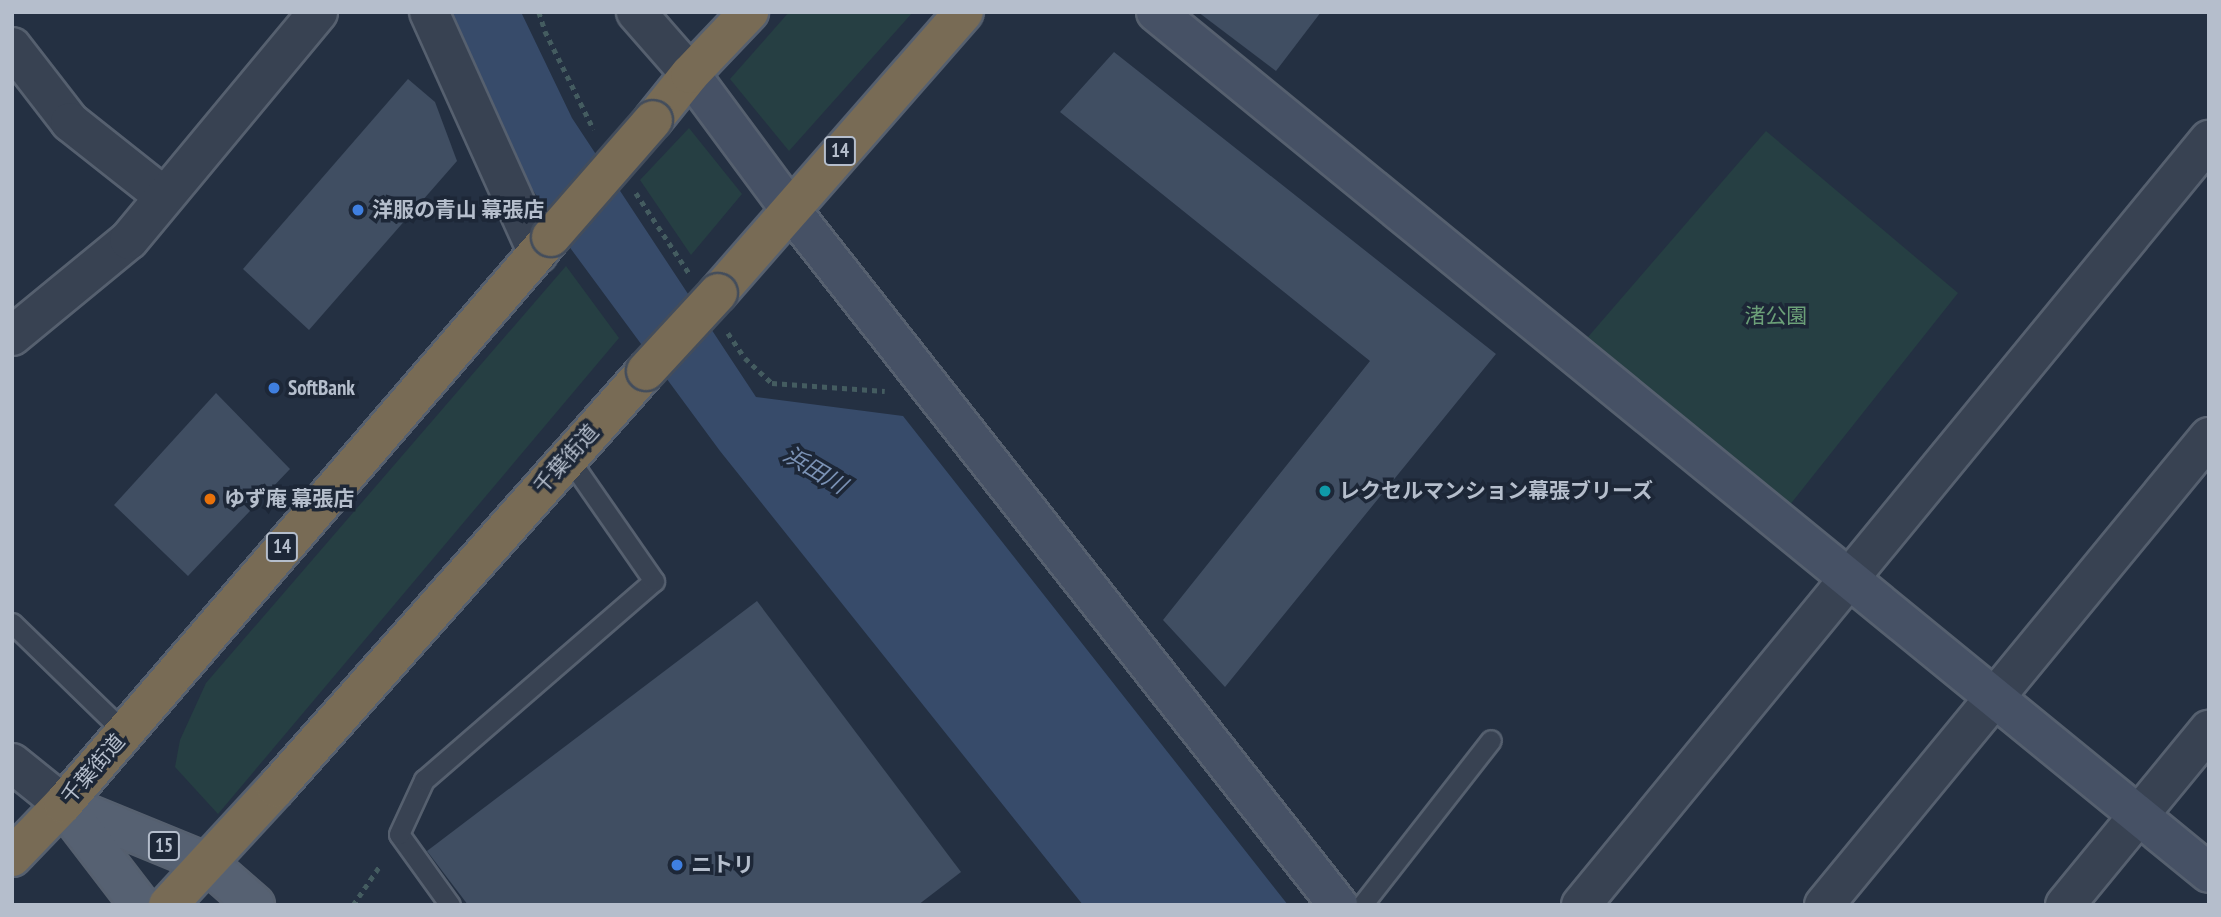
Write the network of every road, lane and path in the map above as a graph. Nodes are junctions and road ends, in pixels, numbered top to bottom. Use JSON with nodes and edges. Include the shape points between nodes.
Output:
{"nodes":[{"id":1,"x":318,"y":12,"type":"edge"},
{"id":2,"x":429,"y":12,"type":"edge"},
{"id":3,"x":539,"y":12,"type":"edge"},
{"id":4,"x":636,"y":12,"type":"edge"},
{"id":5,"x":749,"y":12,"type":"edge"},
{"id":6,"x":964,"y":12,"type":"edge"},
{"id":7,"x":1156,"y":12,"type":"edge"},
{"id":8,"x":12,"y":47,"type":"edge"},
{"id":9,"x":690,"y":74,"type":"junction"},
{"id":10,"x":600,"y":139,"type":"dead end"},
{"id":11,"x":2209,"y":140,"type":"edge"},
{"id":12,"x":631,"y":186,"type":"dead end"},
{"id":13,"x":162,"y":195,"type":"junction"},
{"id":14,"x":790,"y":209,"type":"junction"},
{"id":15,"x":544,"y":245,"type":"junction"},
{"id":16,"x":711,"y":298,"type":"junction"},
{"id":17,"x":12,"y":337,"type":"edge"},
{"id":18,"x":887,"y":391,"type":"dead end"},
{"id":19,"x":2209,"y":437,"type":"edge"},
{"id":20,"x":567,"y":456,"type":"junction"},
{"id":21,"x":1849,"y":579,"type":"junction"},
{"id":22,"x":12,"y":623,"type":"edge"},
{"id":23,"x":1994,"y":698,"type":"junction"},
{"id":24,"x":2209,"y":730,"type":"edge"},
{"id":25,"x":125,"y":733,"type":"junction"},
{"id":26,"x":1491,"y":740,"type":"dead end"},
{"id":27,"x":12,"y":763,"type":"edge"},
{"id":28,"x":63,"y":804,"type":"junction"},
{"id":29,"x":2138,"y":816,"type":"junction"},
{"id":30,"x":12,"y":857,"type":"edge"},
{"id":31,"x":207,"y":863,"type":"junction"},
{"id":32,"x":379,"y":867,"type":"dead end"},
{"id":33,"x":2209,"y":873,"type":"edge"},
{"id":34,"x":140,"y":905,"type":"edge"},
{"id":35,"x":168,"y":905,"type":"edge"},
{"id":36,"x":255,"y":905,"type":"edge"},
{"id":37,"x":353,"y":905,"type":"edge"},
{"id":38,"x":450,"y":905,"type":"edge"},
{"id":39,"x":1338,"y":905,"type":"edge"},
{"id":40,"x":1362,"y":905,"type":"edge"},
{"id":41,"x":1581,"y":905,"type":"edge"},
{"id":42,"x":1824,"y":905,"type":"edge"},
{"id":43,"x":2065,"y":905,"type":"edge"}],
"edges":[{"from":1,"to":13,"type":"street"},
{"from":2,"to":15,"type":"street"},
{"from":3,"to":10,"type":"path"},
{"from":4,"to":9,"type":"street"},
{"from":5,"to":9,"type":"highway","name":"千葉街道","number":"14"},
{"from":6,"to":14,"type":"highway","name":"千葉街道","number":"14"},
{"from":7,"to":21,"type":"street"},
{"from":8,"to":13,"type":"street","via":[[70,122]]},
{"from":9,"to":14,"type":"street"},
{"from":9,"to":15,"type":"highway","name":"千葉街道","number":"14","bridge":true},
{"from":11,"to":21,"type":"street"},
{"from":12,"to":16,"type":"path"},
{"from":13,"to":17,"type":"street","via":[[129,240]]},
{"from":14,"to":16,"type":"highway","name":"千葉街道","number":"14"},
{"from":14,"to":39,"type":"street"},
{"from":15,"to":25,"type":"highway","name":"千葉街道","number":"14"},
{"from":16,"to":18,"type":"path","via":[[745,358],[772,383]]},
{"from":16,"to":20,"type":"highway","name":"千葉街道","number":"14","bridge":true},
{"from":19,"to":23,"type":"street"},
{"from":20,"to":31,"type":"highway","name":"千葉街道","number":"14"},
{"from":20,"to":38,"type":"lane","via":[[654,581],[424,780],[399,834]]},
{"from":21,"to":23,"type":"street"},
{"from":21,"to":41,"type":"street"},
{"from":22,"to":25,"type":"lane"},
{"from":23,"to":29,"type":"street"},
{"from":23,"to":42,"type":"street"},
{"from":24,"to":29,"type":"street"},
{"from":25,"to":28,"type":"highway","name":"千葉街道","number":"14"},
{"from":26,"to":40,"type":"lane"},
{"from":27,"to":28,"type":"street"},
{"from":28,"to":30,"type":"highway","name":"千葉街道","number":"14"},
{"from":28,"to":31,"type":"main road","number":"15"},
{"from":28,"to":34,"type":"main road"},
{"from":29,"to":33,"type":"street"},
{"from":29,"to":43,"type":"street"},
{"from":31,"to":35,"type":"highway","name":"千葉街道","number":"14"},
{"from":31,"to":36,"type":"main road","number":"15"},
{"from":32,"to":37,"type":"path"}]}
